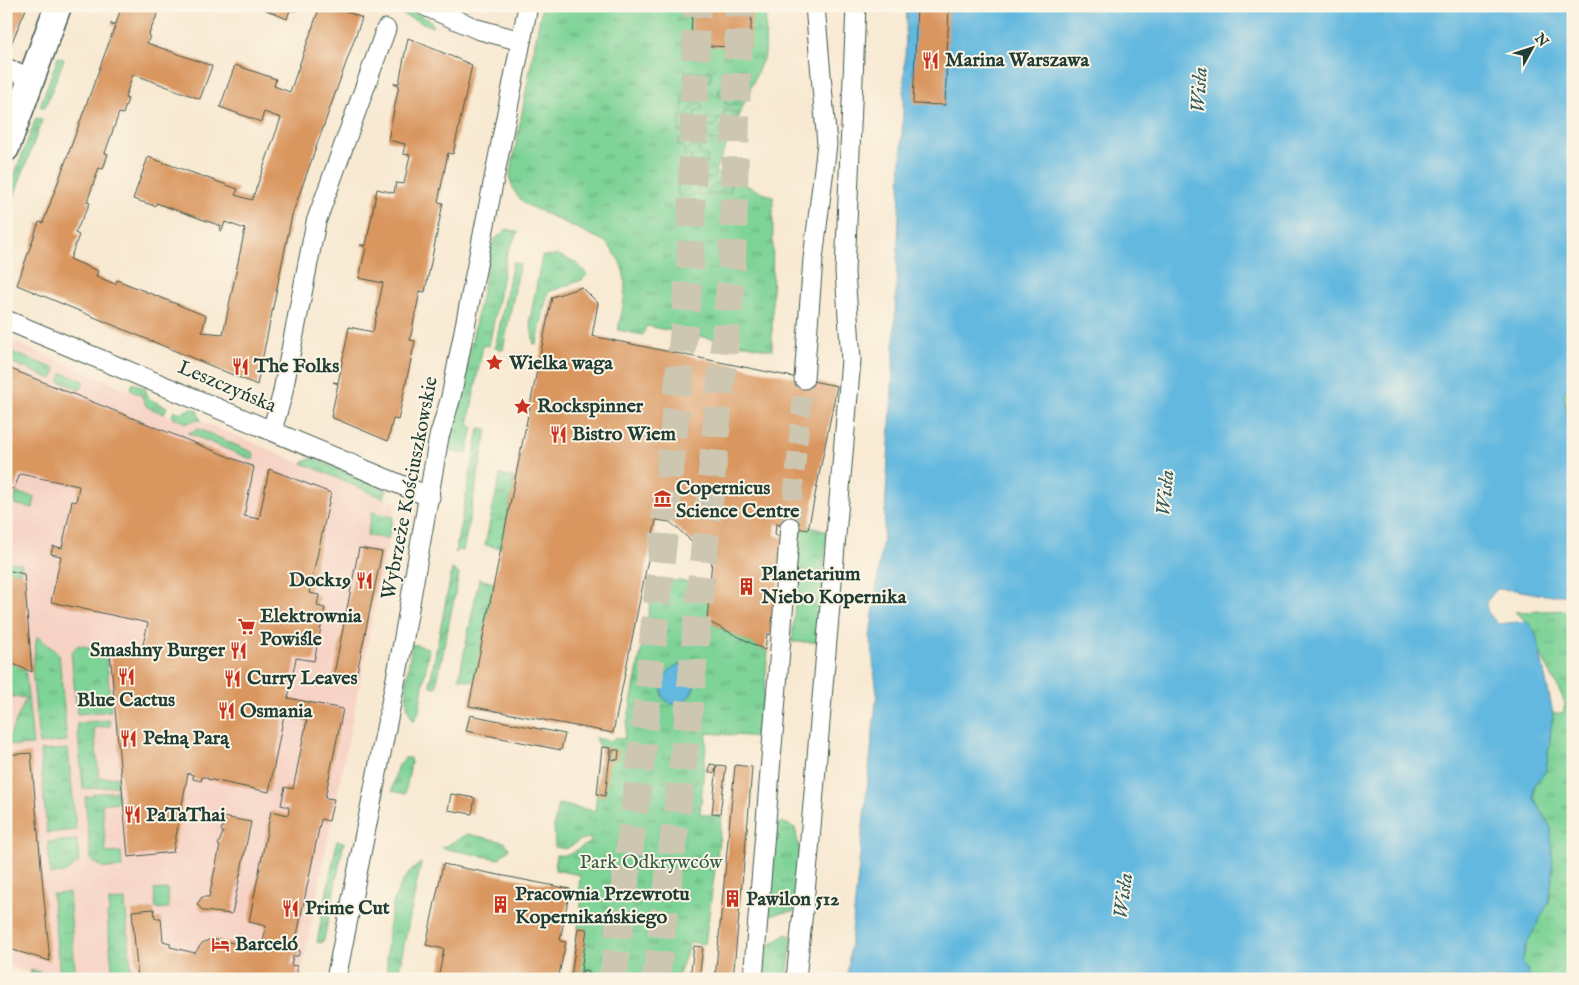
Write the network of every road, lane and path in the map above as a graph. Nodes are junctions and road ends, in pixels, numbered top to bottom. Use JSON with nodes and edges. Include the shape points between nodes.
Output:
{"nodes":[{"id":1,"x":58,"y":6,"type":"edge"},
{"id":2,"x":425,"y":6,"type":"edge"},
{"id":3,"x":528,"y":6,"type":"edge"},
{"id":4,"x":815,"y":6,"type":"edge"},
{"id":5,"x":856,"y":6,"type":"edge"},
{"id":6,"x":386,"y":28,"type":"dead end"},
{"id":7,"x":521,"y":41,"type":"junction"},
{"id":8,"x":6,"y":68,"type":"edge"},
{"id":9,"x":32,"y":78,"type":"junction"},
{"id":10,"x":6,"y":148,"type":"edge"},
{"id":11,"x":6,"y":320,"type":"edge"},
{"id":12,"x":804,"y":379,"type":"tunnel mouth"},
{"id":13,"x":272,"y":430,"type":"junction"},
{"id":14,"x":430,"y":497,"type":"junction"},
{"id":15,"x":790,"y":527,"type":"tunnel mouth"},
{"id":16,"x":336,"y":979,"type":"edge"},
{"id":17,"x":753,"y":979,"type":"edge"},
{"id":18,"x":796,"y":979,"type":"edge"}],
"edges":[{"from":1,"to":9,"type":"street"},
{"from":2,"to":7,"type":"street","via":[[477,29]]},
{"from":3,"to":7,"type":"street","name":"Wybrzeże Kościuszkowskie"},
{"from":4,"to":12,"type":"street","via":[[827,144]]},
{"from":5,"to":18,"type":"street","via":[[844,272],[852,360]]},
{"from":6,"to":13,"type":"street","via":[[316,222],[282,396]]},
{"from":7,"to":14,"type":"street","name":"Wybrzeże Kościuszkowskie"},
{"from":8,"to":9,"type":"street"},
{"from":9,"to":10,"type":"street"},
{"from":11,"to":13,"type":"street","name":"Leszczyńska"},
{"from":13,"to":14,"type":"street","name":"Leszczyńska"},
{"from":14,"to":16,"type":"street","name":"Wybrzeże Kościuszkowskie"},
{"from":15,"to":17,"type":"street"}]}
